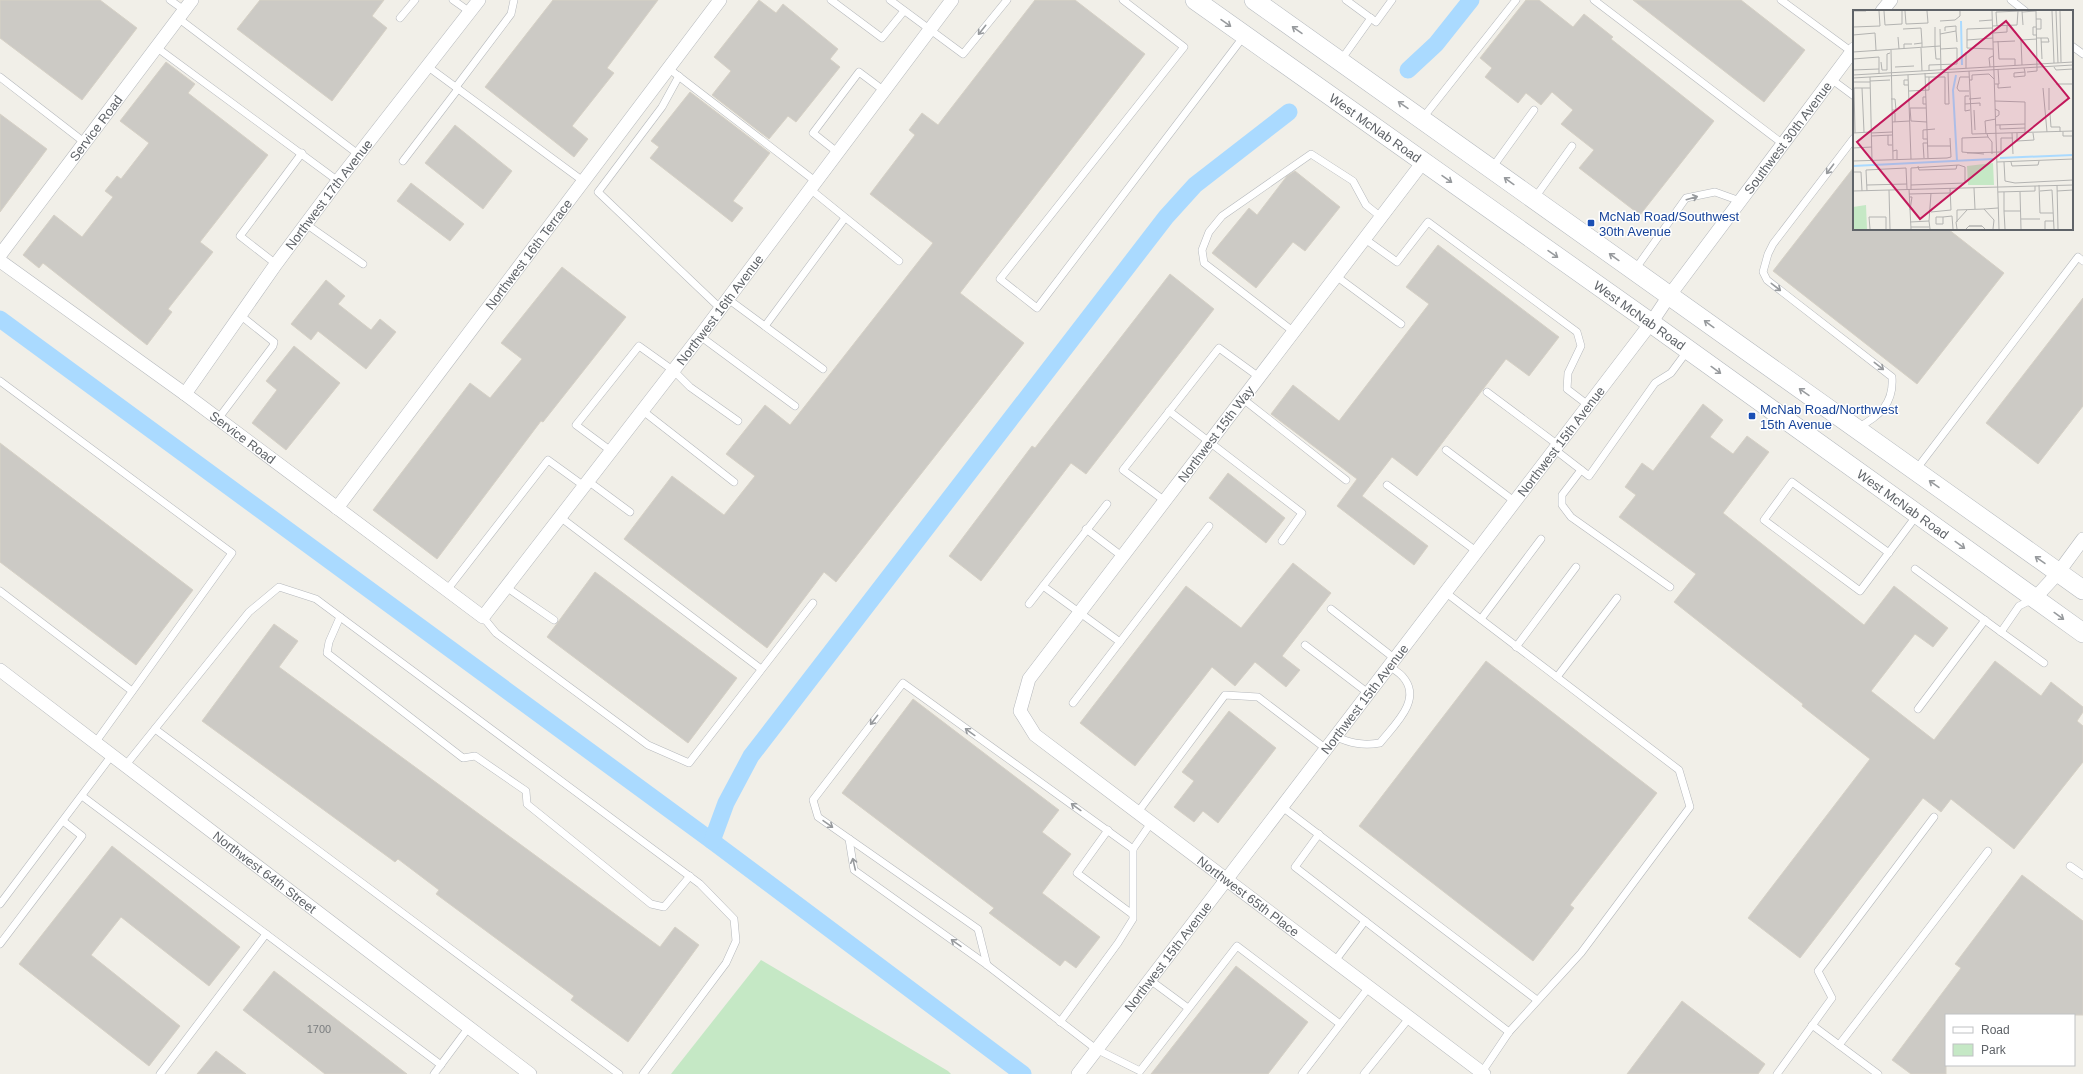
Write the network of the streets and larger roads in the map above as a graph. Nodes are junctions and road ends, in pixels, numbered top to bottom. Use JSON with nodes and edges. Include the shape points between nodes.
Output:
{"nodes":[{"id":1,"x":479,"y":0,"type":"edge"},
{"id":2,"x":720,"y":0,"type":"edge"},
{"id":3,"x":952,"y":0,"type":"edge"},
{"id":4,"x":1195,"y":0,"type":"edge"},
{"id":5,"x":1254,"y":0,"type":"edge"},
{"id":6,"x":185,"y":9,"type":"edge"},
{"id":7,"x":1853,"y":50,"type":"edge"},
{"id":8,"x":1423,"y":162,"type":"junction"},
{"id":9,"x":0,"y":255,"type":"edge"},
{"id":10,"x":0,"y":261,"type":"edge"},
{"id":11,"x":1669,"y":296,"type":"junction"},
{"id":12,"x":1651,"y":323,"type":"junction"},
{"id":13,"x":184,"y":394,"type":"junction"},
{"id":14,"x":337,"y":508,"type":"junction"},
{"id":15,"x":2083,"y":539,"type":"edge"},
{"id":16,"x":2058,"y":572,"type":"junction"},
{"id":17,"x":2083,"y":590,"type":"edge"},
{"id":18,"x":2035,"y":598,"type":"junction"},
{"id":19,"x":483,"y":617,"type":"joint"},
{"id":20,"x":2083,"y":633,"type":"edge"},
{"id":21,"x":0,"y":670,"type":"edge"},
{"id":22,"x":1020,"y":711,"type":"joint"},
{"id":23,"x":1226,"y":878,"type":"junction"},
{"id":24,"x":1483,"y":1073,"type":"edge"},
{"id":25,"x":530,"y":1074,"type":"edge"},
{"id":26,"x":1078,"y":1074,"type":"edge"}],
"edges":[{"from":1,"to":13,"type":"street","name":"Northwest 17th Avenue","via":[[358,154]]},
{"from":2,"to":14,"type":"street","name":"Northwest 16th Terrace"},
{"from":3,"to":19,"type":"street","name":"Northwest 16th Avenue","via":[[674,371]]},
{"from":4,"to":8,"type":"main road","name":"West McNab Road","one_way":true},
{"from":11,"to":5,"type":"main road","one_way":true},
{"from":6,"to":9,"type":"street","name":"Service Road"},
{"from":7,"to":11,"type":"street","name":"Southwest 30th Avenue"},
{"from":8,"to":12,"type":"main road","name":"West McNab Road","one_way":true},
{"from":8,"to":22,"type":"street","name":"Northwest 15th Way","via":[[1029,679]]},
{"from":10,"to":13,"type":"street","name":"Service Road"},
{"from":11,"to":12,"type":"street","name":"Southwest 30th Avenue"},
{"from":16,"to":11,"type":"main road","one_way":true},
{"from":12,"to":18,"type":"main road","name":"West McNab Road","one_way":true},
{"from":12,"to":23,"type":"street","name":"Northwest 15th Avenue"},
{"from":13,"to":14,"type":"street","name":"Service Road"},
{"from":14,"to":19,"type":"street","name":"Service Road"},
{"from":15,"to":16,"type":"street"},
{"from":16,"to":17,"type":"main road"},
{"from":16,"to":18,"type":"street"},
{"from":18,"to":20,"type":"main road","name":"West McNab Road","one_way":true},
{"from":21,"to":25,"type":"street","name":"Northwest 64th Street"},
{"from":22,"to":23,"type":"street","name":"Northwest 65th Place","via":[[1035,735]]},
{"from":23,"to":24,"type":"street","name":"Northwest 65th Place"},
{"from":23,"to":26,"type":"street","name":"Northwest 15th Avenue"}]}
